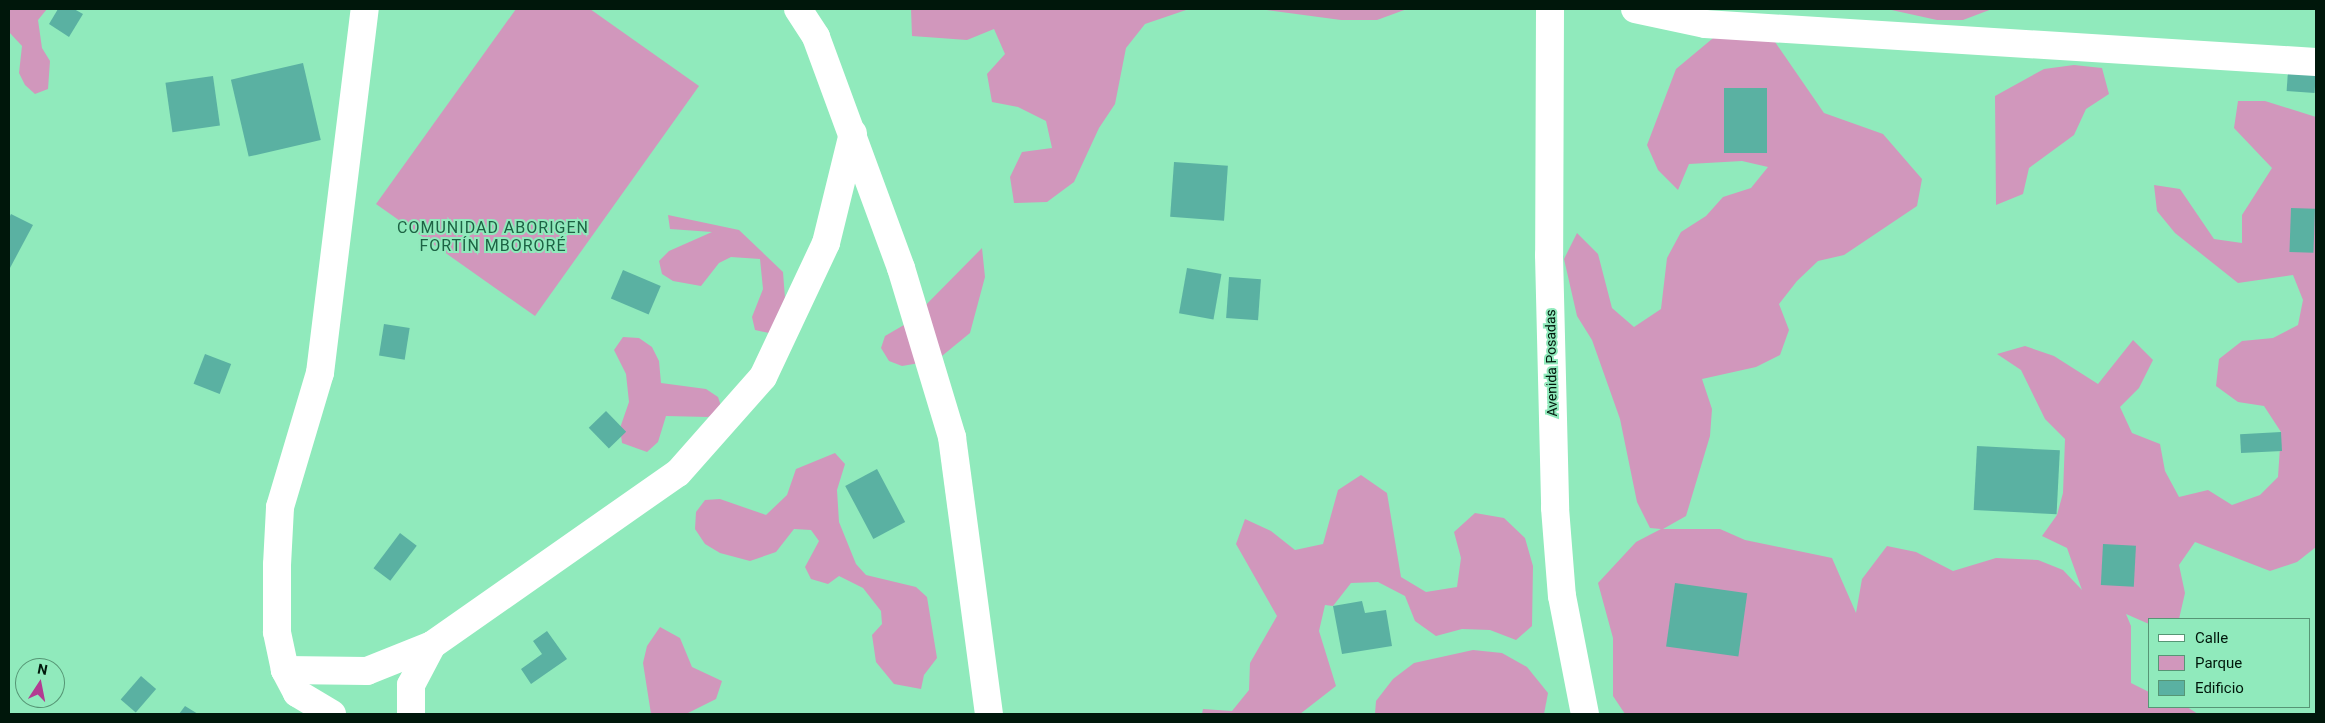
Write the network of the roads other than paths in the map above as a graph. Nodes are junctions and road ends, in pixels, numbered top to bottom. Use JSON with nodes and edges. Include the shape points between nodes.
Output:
{"nodes":[{"id":1,"x":365,"y":9,"type":"edge"},
{"id":2,"x":798,"y":9,"type":"edge"},
{"id":3,"x":1550,"y":9,"type":"edge"},
{"id":4,"x":1635,"y":9,"type":"edge"},
{"id":5,"x":2316,"y":62,"type":"edge"},
{"id":6,"x":852,"y":133,"type":"junction"},
{"id":7,"x":432,"y":644,"type":"junction"},
{"id":8,"x":285,"y":670,"type":"junction"},
{"id":9,"x":332,"y":714,"type":"edge"},
{"id":10,"x":411,"y":714,"type":"edge"},
{"id":11,"x":989,"y":714,"type":"edge"},
{"id":12,"x":1585,"y":714,"type":"edge"}],
"edges":[{"from":1,"to":8,"type":"street","via":[[320,373],[280,507],[277,632]]},
{"from":2,"to":6,"type":"street","via":[[816,37]]},
{"from":3,"to":12,"type":"street","name":"Avenida Posadas","via":[[1549,255],[1555,508],[1562,596]]},
{"from":4,"to":5,"type":"street","via":[[1705,24]]},
{"from":6,"to":7,"type":"street","via":[[826,243],[763,377],[678,473]]},
{"from":6,"to":11,"type":"street","via":[[902,268],[952,437]]},
{"from":7,"to":8,"type":"street","via":[[367,671]]},
{"from":7,"to":10,"type":"street","via":[[411,685]]},
{"from":8,"to":9,"type":"street","via":[[297,693]]}]}
